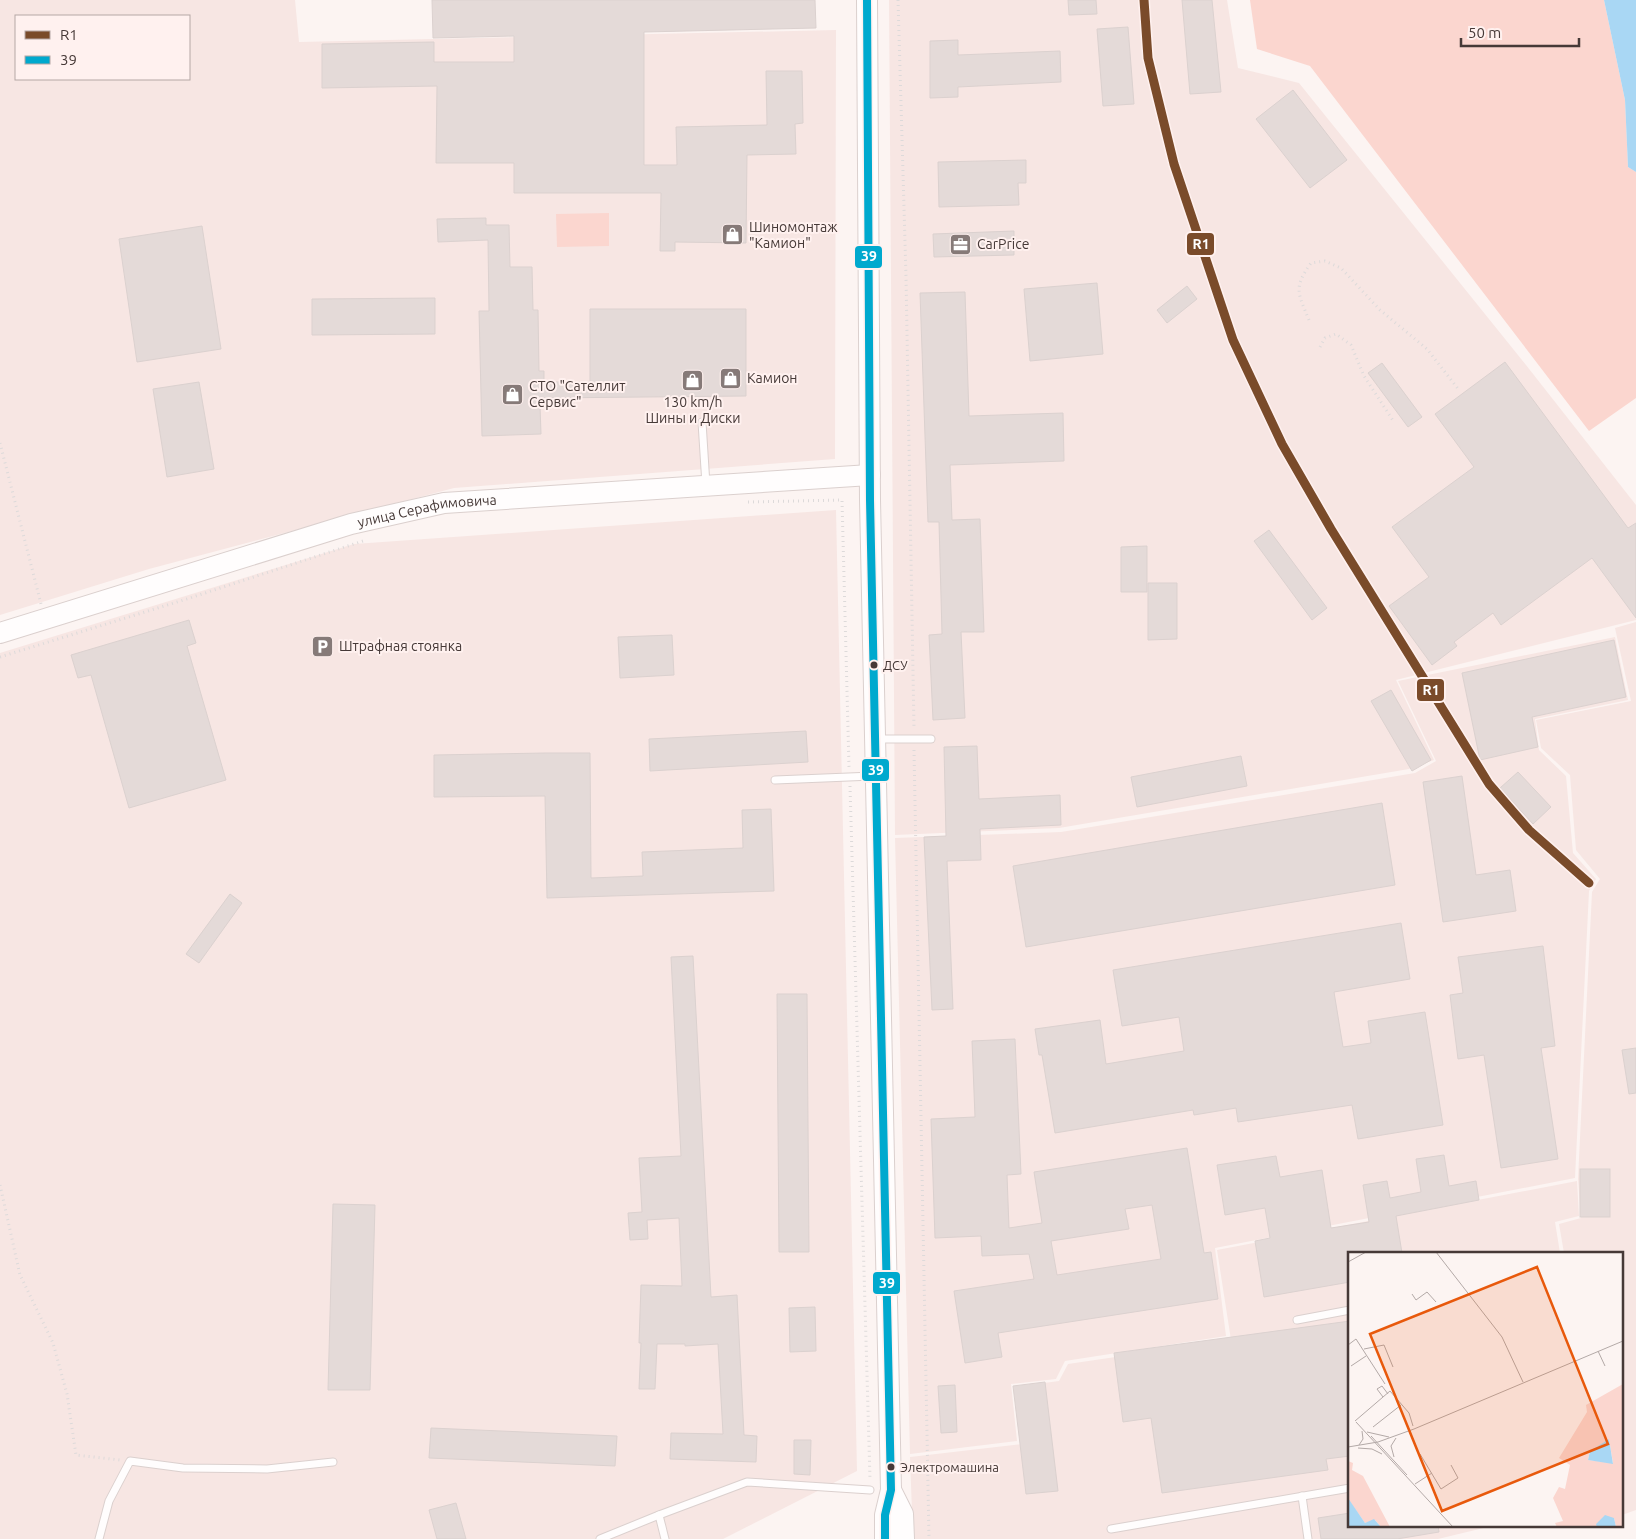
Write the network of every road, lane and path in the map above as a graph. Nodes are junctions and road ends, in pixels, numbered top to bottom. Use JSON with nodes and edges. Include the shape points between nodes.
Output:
{"nodes":[{"id":1,"x":867,"y":0,"type":"edge"},
{"id":2,"x":898,"y":0,"type":"edge"},
{"id":3,"x":1309,"y":320,"type":"dead end"},
{"id":4,"x":1320,"y":347,"type":"dead end"},
{"id":5,"x":1460,"y":390,"type":"dead end"},
{"id":6,"x":702,"y":422,"type":"dead end"},
{"id":7,"x":1394,"y":422,"type":"dead end"},
{"id":8,"x":0,"y":443,"type":"edge"},
{"id":9,"x":870,"y":475,"type":"junction"},
{"id":10,"x":706,"y":485,"type":"junction"},
{"id":11,"x":743,"y":502,"type":"dead end"},
{"id":12,"x":372,"y":538,"type":"dead end"},
{"id":13,"x":45,"y":619,"type":"junction"},
{"id":14,"x":0,"y":633,"type":"edge"},
{"id":15,"x":0,"y":657,"type":"edge"},
{"id":16,"x":875,"y":739,"type":"junction"},
{"id":17,"x":914,"y":739,"type":"junction"},
{"id":18,"x":931,"y":739,"type":"dead end"},
{"id":19,"x":876,"y":776,"type":"junction"},
{"id":20,"x":849,"y":777,"type":"junction"},
{"id":21,"x":775,"y":780,"type":"dead end"},
{"id":22,"x":0,"y":1185,"type":"edge"},
{"id":23,"x":1348,"y":1310,"type":"edge"},
{"id":24,"x":1297,"y":1320,"type":"dead end"},
{"id":25,"x":130,"y":1461,"type":"junction"},
{"id":26,"x":333,"y":1462,"type":"dead end"},
{"id":27,"x":1348,"y":1488,"type":"edge"},
{"id":28,"x":870,"y":1490,"type":"joint"},
{"id":29,"x":891,"y":1490,"type":"junction"},
{"id":30,"x":1302,"y":1496,"type":"junction"},
{"id":31,"x":659,"y":1515,"type":"junction"},
{"id":32,"x":1111,"y":1529,"type":"dead end"},
{"id":33,"x":99,"y":1539,"type":"edge"},
{"id":34,"x":600,"y":1539,"type":"edge"},
{"id":35,"x":665,"y":1539,"type":"edge"},
{"id":36,"x":885,"y":1539,"type":"edge"},
{"id":37,"x":904,"y":1539,"type":"edge"},
{"id":38,"x":929,"y":1539,"type":"edge"},
{"id":39,"x":1308,"y":1539,"type":"edge"}],
"edges":[{"from":1,"to":9,"type":"main road"},
{"from":2,"to":17,"type":"path"},
{"from":3,"to":5,"type":"path","via":[[1299,295],[1301,278],[1311,263],[1325,261],[1341,268],[1380,310],[1426,348]]},
{"from":4,"to":7,"type":"path","via":[[1325,338],[1336,334],[1351,345],[1364,376]]},
{"from":6,"to":10,"type":"lane"},
{"from":8,"to":13,"type":"path"},
{"from":9,"to":10,"type":"main road","name":"улица Серафимовича"},
{"from":9,"to":16,"type":"main road"},
{"from":10,"to":13,"type":"main road","name":"улица Серафимовича","via":[[444,503],[351,524]]},
{"from":11,"to":20,"type":"path","via":[[842,500]]},
{"from":12,"to":15,"type":"path"},
{"from":13,"to":14,"type":"main road","name":"улица Серафимовича"},
{"from":16,"to":17,"type":"lane"},
{"from":16,"to":19,"type":"main road"},
{"from":17,"to":18,"type":"lane"},
{"from":17,"to":38,"type":"path"},
{"from":19,"to":20,"type":"lane"},
{"from":19,"to":29,"type":"main road"},
{"from":20,"to":21,"type":"lane"},
{"from":20,"to":28,"type":"path"},
{"from":22,"to":25,"type":"path","via":[[20,1275],[52,1344],[67,1394],[76,1455]]},
{"from":23,"to":24,"type":"lane"},
{"from":25,"to":26,"type":"lane","via":[[183,1468],[267,1469]]},
{"from":25,"to":33,"type":"lane","via":[[109,1501]]},
{"from":27,"to":30,"type":"lane"},
{"from":28,"to":31,"type":"lane","via":[[747,1482]]},
{"from":29,"to":36,"type":"main road","via":[[885,1515]]},
{"from":29,"to":37,"type":"main road","via":[[903,1514]]},
{"from":30,"to":32,"type":"lane"},
{"from":30,"to":39,"type":"lane"},
{"from":31,"to":34,"type":"lane"},
{"from":31,"to":35,"type":"lane"}]}
